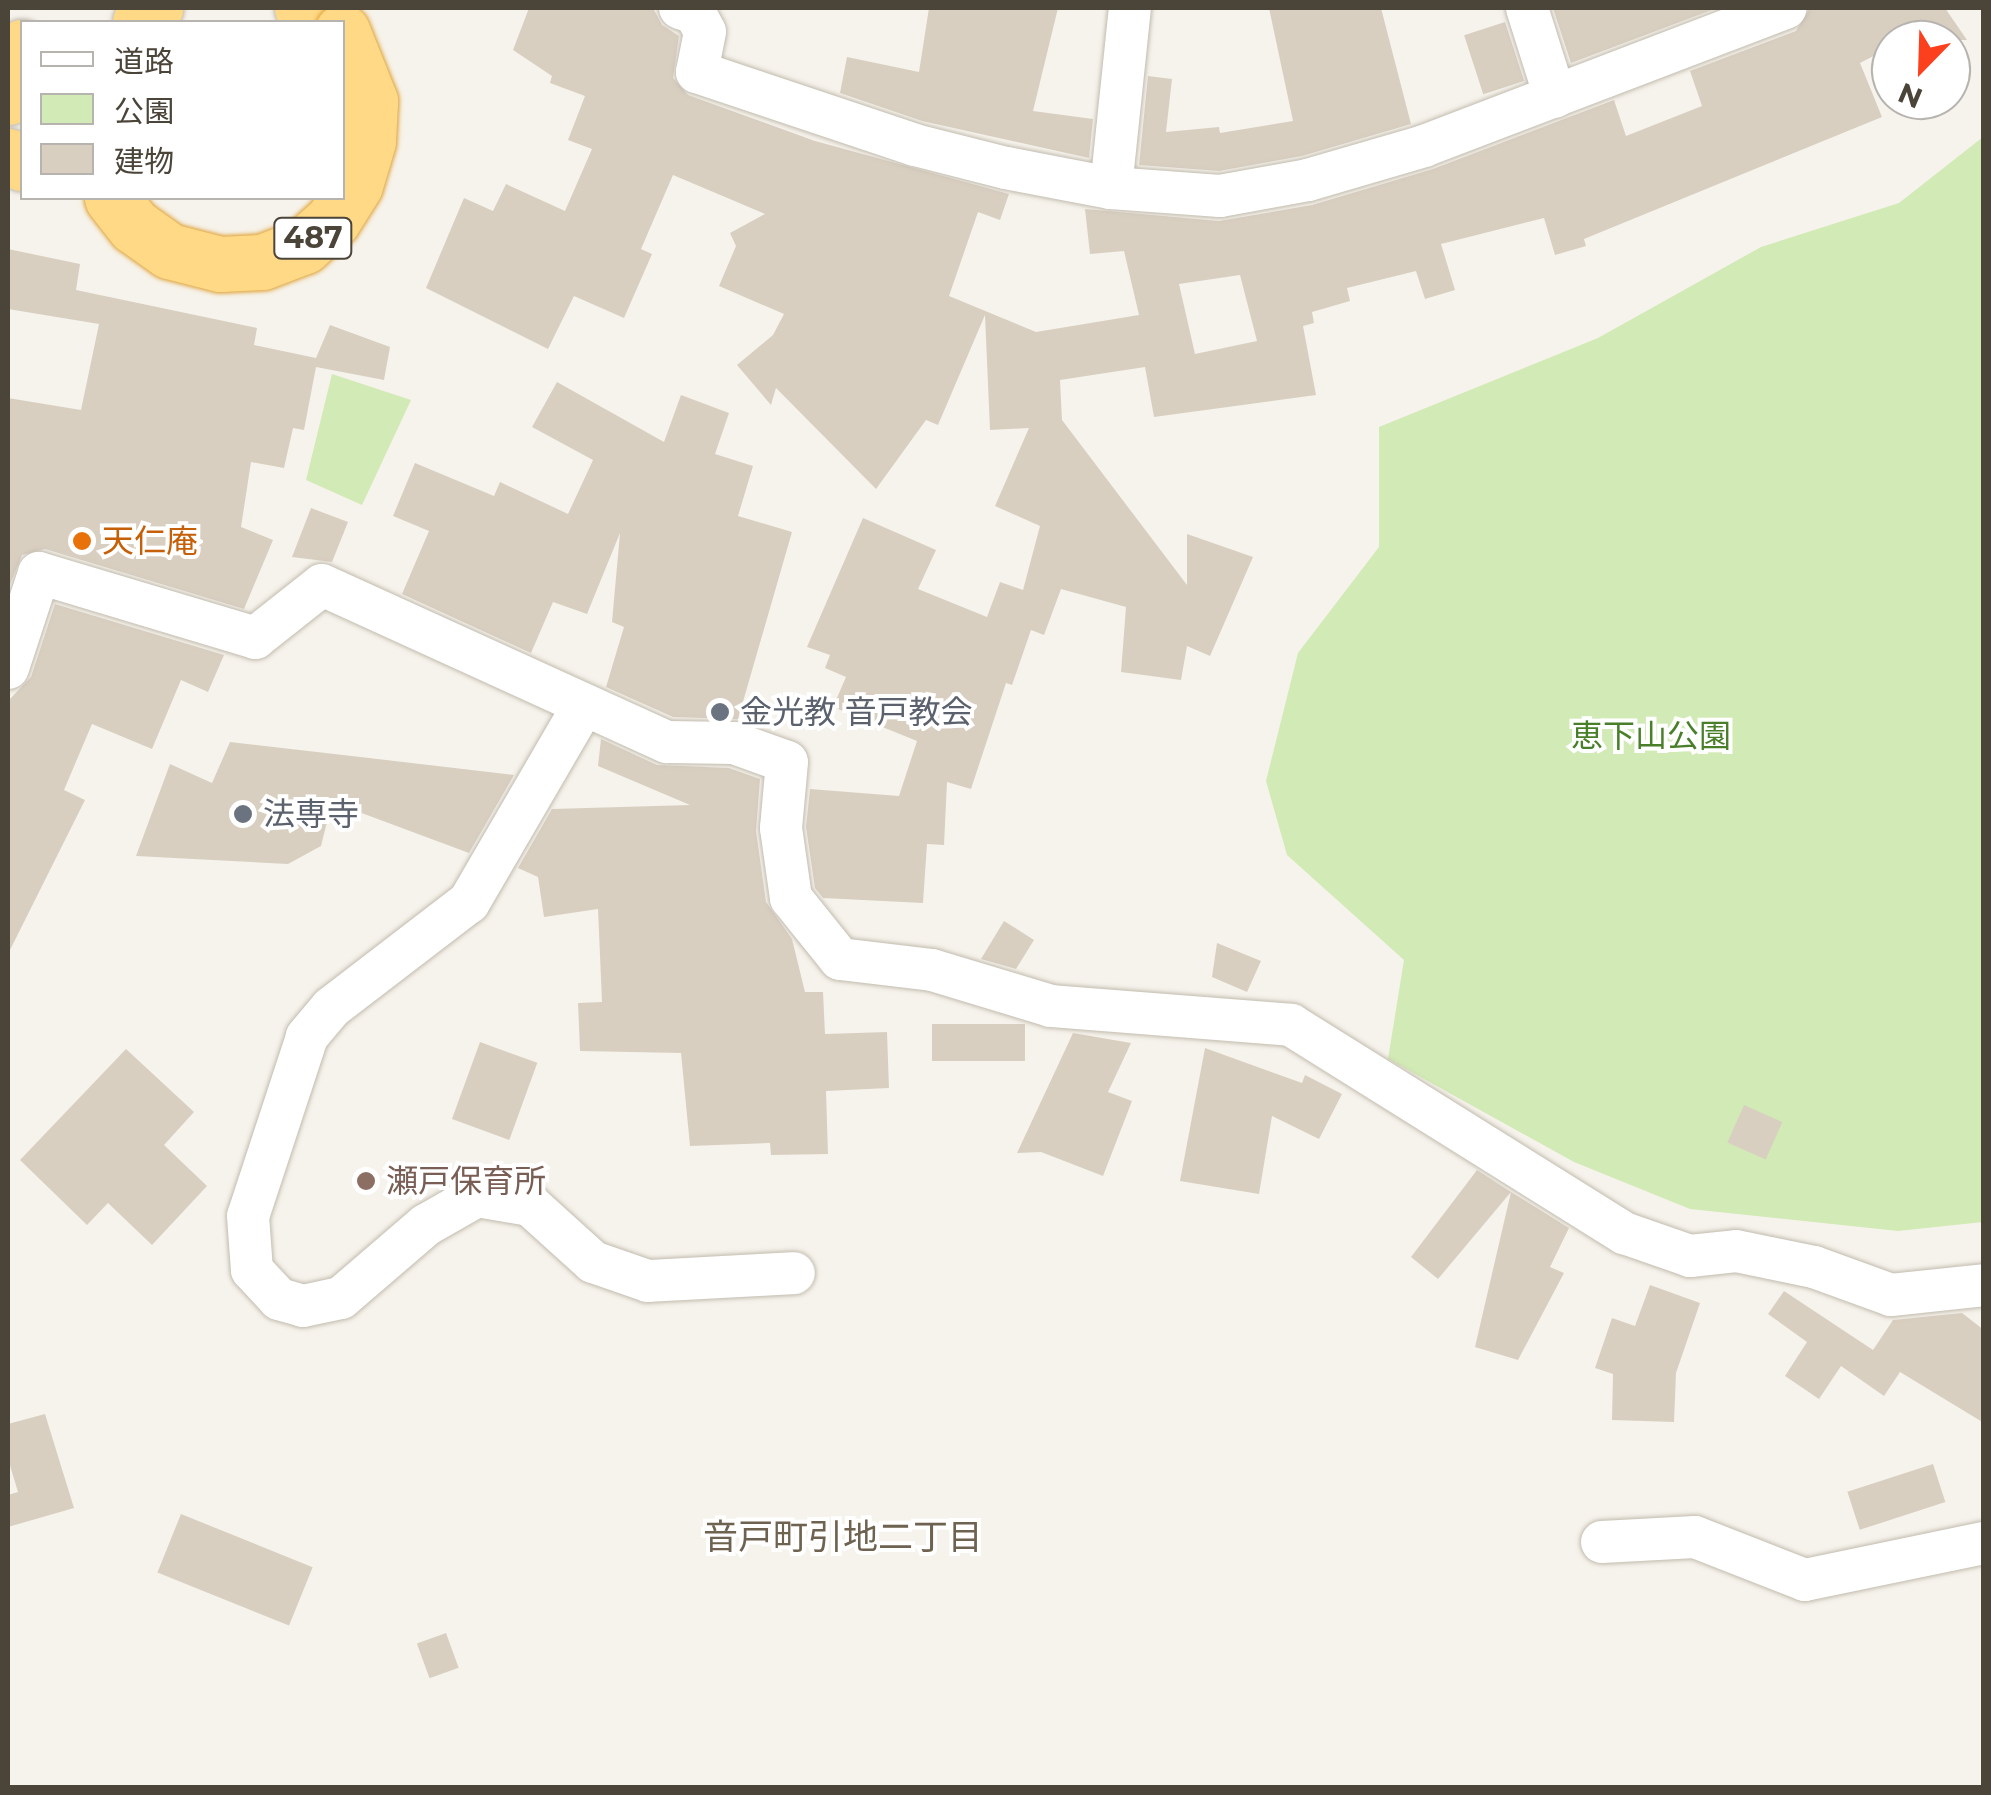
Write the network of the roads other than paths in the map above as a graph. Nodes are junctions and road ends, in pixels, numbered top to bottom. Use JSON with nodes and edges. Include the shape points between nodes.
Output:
{"nodes":[{"id":1,"x":1130,"y":8,"type":"edge"},
{"id":2,"x":1527,"y":8,"type":"edge"},
{"id":3,"x":1786,"y":8,"type":"edge"},
{"id":4,"x":692,"y":9,"type":"edge"},
{"id":5,"x":20,"y":54,"type":"edge"},
{"id":6,"x":345,"y":58,"type":"edge"},
{"id":7,"x":345,"y":59,"type":"edge"},
{"id":8,"x":1555,"y":97,"type":"junction"},
{"id":9,"x":8,"y":98,"type":"edge"},
{"id":10,"x":345,"y":178,"type":"edge"},
{"id":11,"x":1111,"y":188,"type":"junction"},
{"id":12,"x":96,"y":200,"type":"edge"},
{"id":13,"x":114,"y":200,"type":"edge"},
{"id":14,"x":335,"y":200,"type":"edge"},
{"id":15,"x":8,"y":668,"type":"edge"},
{"id":16,"x":582,"y":708,"type":"junction"},
{"id":17,"x":794,"y":1273,"type":"dead end"},
{"id":18,"x":1984,"y":1285,"type":"edge"},
{"id":19,"x":1602,"y":1542,"type":"dead end"},
{"id":20,"x":1984,"y":1543,"type":"edge"}],
"edges":[{"from":1,"to":11,"type":"street"},
{"from":2,"to":8,"type":"street"},
{"from":3,"to":8,"type":"street"},
{"from":4,"to":11,"type":"street","via":[[705,32],[697,72],[915,146]]},
{"from":5,"to":9,"type":"highway"},
{"from":6,"to":13,"type":"highway","number":"487","bridge":true,"via":[[370,101],[368,141],[355,185],[333,220],[304,246],[262,262],[220,264],[169,251],[134,226]]},
{"from":7,"to":10,"type":"highway","number":"487","via":[[358,100],[357,139]]},
{"from":8,"to":11,"type":"street","via":[[1308,180],[1220,196]]},
{"from":12,"to":14,"type":"highway","number":"487","via":[[168,241],[220,255],[302,236]]},
{"from":15,"to":16,"type":"street","via":[[39,573],[255,638],[322,585],[466,654],[542,682]]},
{"from":16,"to":17,"type":"street","via":[[469,902],[331,1008],[307,1038],[248,1216],[252,1270],[279,1299],[303,1306],[342,1298],[426,1225],[477,1196],[530,1205],[593,1262],[648,1280]]},
{"from":16,"to":18,"type":"street","via":[[668,742],[734,743],[787,762],[781,828],[791,898],[840,960],[932,970],[1051,1006],[1291,1026],[1624,1232],[1690,1256],[1736,1251],[1814,1268],[1891,1295]]},
{"from":19,"to":20,"type":"street","via":[[1694,1537],[1805,1580]]}]}
